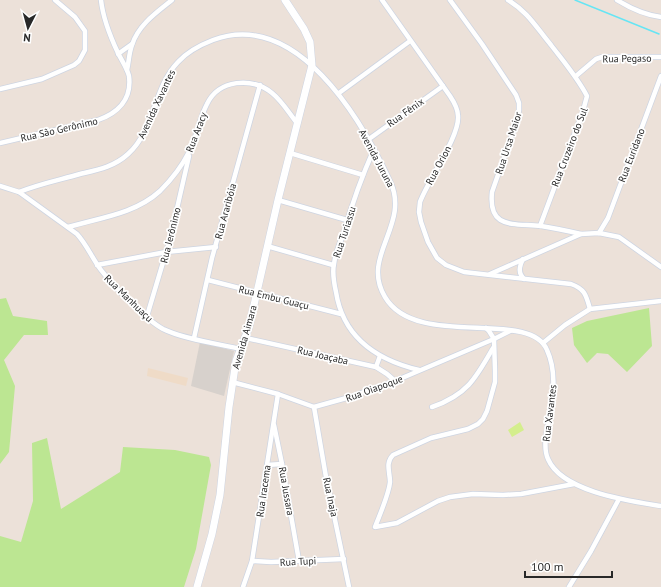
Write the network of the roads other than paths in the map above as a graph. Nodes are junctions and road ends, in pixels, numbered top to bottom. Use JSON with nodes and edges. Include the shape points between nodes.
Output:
{"nodes":[{"id":1,"x":55,"y":0,"type":"edge"},
{"id":2,"x":101,"y":0,"type":"edge"},
{"id":3,"x":172,"y":0,"type":"edge"},
{"id":4,"x":285,"y":0,"type":"edge"},
{"id":5,"x":382,"y":0,"type":"edge"},
{"id":6,"x":450,"y":0,"type":"edge"},
{"id":7,"x":508,"y":0,"type":"edge"},
{"id":8,"x":617,"y":0,"type":"edge"},
{"id":9,"x":661,"y":17,"type":"edge"},
{"id":10,"x":410,"y":41,"type":"junction"},
{"id":11,"x":132,"y":44,"type":"junction"},
{"id":12,"x":118,"y":54,"type":"junction"},
{"id":13,"x":661,"y":57,"type":"edge"},
{"id":14,"x":312,"y":65,"type":"junction"},
{"id":15,"x":127,"y":70,"type":"junction"},
{"id":16,"x":576,"y":76,"type":"junction"},
{"id":17,"x":661,"y":76,"type":"edge"},
{"id":18,"x":260,"y":85,"type":"junction"},
{"id":19,"x":443,"y":86,"type":"junction"},
{"id":20,"x":0,"y":89,"type":"edge"},
{"id":21,"x":339,"y":93,"type":"junction"},
{"id":22,"x":298,"y":123,"type":"junction"},
{"id":23,"x":368,"y":138,"type":"junction"},
{"id":24,"x":0,"y":143,"type":"edge"},
{"id":25,"x":374,"y":149,"type":"junction"},
{"id":26,"x":189,"y":152,"type":"junction"},
{"id":27,"x":290,"y":153,"type":"junction"},
{"id":28,"x":363,"y":175,"type":"junction"},
{"id":29,"x":0,"y":186,"type":"edge"},
{"id":30,"x":19,"y":192,"type":"junction"},
{"id":31,"x":278,"y":200,"type":"junction"},
{"id":32,"x":347,"y":220,"type":"junction"},
{"id":33,"x":540,"y":226,"type":"junction"},
{"id":34,"x":68,"y":227,"type":"junction"},
{"id":35,"x":599,"y":233,"type":"junction"},
{"id":36,"x":581,"y":234,"type":"junction"},
{"id":37,"x":267,"y":246,"type":"junction"},
{"id":38,"x":216,"y":247,"type":"junction"},
{"id":39,"x":166,"y":252,"type":"junction"},
{"id":40,"x":523,"y":260,"type":"junction"},
{"id":41,"x":97,"y":265,"type":"junction"},
{"id":42,"x":333,"y":265,"type":"junction"},
{"id":43,"x":661,"y":267,"type":"edge"},
{"id":44,"x":490,"y":274,"type":"junction"},
{"id":45,"x":208,"y":280,"type":"junction"},
{"id":46,"x":525,"y":280,"type":"junction"},
{"id":47,"x":257,"y":292,"type":"junction"},
{"id":48,"x":661,"y":300,"type":"edge"},
{"id":49,"x":590,"y":309,"type":"junction"},
{"id":50,"x":341,"y":314,"type":"junction"},
{"id":51,"x":147,"y":316,"type":"junction"},
{"id":52,"x":486,"y":328,"type":"junction"},
{"id":53,"x":510,"y":331,"type":"junction"},
{"id":54,"x":194,"y":338,"type":"junction"},
{"id":55,"x":246,"y":338,"type":"junction"},
{"id":56,"x":494,"y":339,"type":"junction"},
{"id":57,"x":543,"y":343,"type":"junction"},
{"id":58,"x":493,"y":348,"type":"junction"},
{"id":59,"x":241,"y":349,"type":"junction"},
{"id":60,"x":380,"y":356,"type":"junction"},
{"id":61,"x":376,"y":367,"type":"junction"},
{"id":62,"x":419,"y":370,"type":"junction"},
{"id":63,"x":395,"y":381,"type":"junction"},
{"id":64,"x":232,"y":382,"type":"junction"},
{"id":65,"x":278,"y":394,"type":"junction"},
{"id":66,"x":314,"y":407,"type":"junction"},
{"id":67,"x":432,"y":408,"type":"dead end"},
{"id":68,"x":273,"y":421,"type":"junction"},
{"id":69,"x":282,"y":464,"type":"junction"},
{"id":70,"x":267,"y":465,"type":"junction"},
{"id":71,"x":574,"y":484,"type":"junction"},
{"id":72,"x":619,"y":499,"type":"junction"},
{"id":73,"x":661,"y":506,"type":"edge"},
{"id":74,"x":344,"y":559,"type":"junction"},
{"id":75,"x":299,"y":561,"type":"junction"},
{"id":76,"x":252,"y":562,"type":"junction"},
{"id":77,"x":196,"y":587,"type":"edge"},
{"id":78,"x":243,"y":587,"type":"edge"},
{"id":79,"x":349,"y":587,"type":"edge"},
{"id":80,"x":569,"y":587,"type":"edge"}],
"edges":[{"from":1,"to":20,"type":"street","via":[[75,17],[85,32],[85,50],[79,61],[42,78]]},
{"from":2,"to":12,"type":"street","name":"Rua São Gerônimo","via":[[104,21]]},
{"from":3,"to":11,"type":"street","via":[[146,22]]},
{"from":4,"to":14,"type":"main road","via":[[310,42]]},
{"from":5,"to":10,"type":"street","name":"Rua Orion"},
{"from":6,"to":33,"type":"street","name":"Rua Ursa Maior","via":[[509,84],[519,103],[517,121],[492,192],[493,213],[507,224]]},
{"from":7,"to":16,"type":"street","name":"Rua Cruzeiro do Sul","via":[[530,17]]},
{"from":8,"to":9,"type":"street","via":[[631,8]]},
{"from":10,"to":19,"type":"street","name":"Rua Orion"},
{"from":10,"to":21,"type":"street"},
{"from":11,"to":12,"type":"street"},
{"from":11,"to":15,"type":"street"},
{"from":12,"to":15,"type":"street","name":"Rua São Gerônimo"},
{"from":13,"to":16,"type":"street","name":"Rua Pegaso","via":[[602,57]]},
{"from":14,"to":21,"type":"street","name":"Avenida Juruna"},
{"from":14,"to":22,"type":"main road","name":"Avenida Aimara"},
{"from":14,"to":30,"type":"street","name":"Avenida Xavantes","via":[[288,48],[271,39],[258,36],[225,35],[207,42],[179,60],[169,72],[142,135],[129,154],[105,168]]},
{"from":15,"to":24,"type":"street","name":"Rua São Gerônimo","via":[[129,84],[125,101],[109,116]]},
{"from":16,"to":33,"type":"street","name":"Rua Cruzeiro do Sul","via":[[587,96],[586,102]]},
{"from":17,"to":35,"type":"street","name":"Rua Euridano","via":[[608,218]]},
{"from":18,"to":22,"type":"street","via":[[272,93]]},
{"from":18,"to":26,"type":"street","name":"Rua Aracy","via":[[232,83],[223,86],[214,94],[201,118]]},
{"from":18,"to":38,"type":"street","name":"Rua Araribóia"},
{"from":19,"to":23,"type":"street","name":"Rua Fênix"},
{"from":19,"to":44,"type":"street","name":"Rua Orion","via":[[456,107],[458,122],[423,193],[419,212],[421,222],[437,258],[446,265],[464,272]]},
{"from":21,"to":23,"type":"street","name":"Avenida Juruna"},
{"from":22,"to":27,"type":"main road","name":"Avenida Aimara"},
{"from":23,"to":25,"type":"street","name":"Avenida Juruna"},
{"from":25,"to":28,"type":"street","name":"Rua Turiassu"},
{"from":25,"to":52,"type":"street","name":"Avenida Juruna","via":[[396,195],[395,214],[377,268],[377,277],[384,296],[393,309],[421,322]]},
{"from":26,"to":34,"type":"street","name":"Rua Aracy","via":[[172,177],[147,201],[117,215]]},
{"from":26,"to":39,"type":"street","name":"Rua Jerônimo"},
{"from":27,"to":28,"type":"street"},
{"from":27,"to":31,"type":"main road","name":"Avenida Aimara"},
{"from":28,"to":32,"type":"street","name":"Rua Turiassu"},
{"from":29,"to":30,"type":"street","name":"Rua Manhuaçu"},
{"from":30,"to":34,"type":"street","name":"Rua Manhuaçu"},
{"from":31,"to":32,"type":"street"},
{"from":31,"to":37,"type":"main road","name":"Avenida Aimara"},
{"from":32,"to":42,"type":"street","name":"Rua Turiassu"},
{"from":33,"to":36,"type":"street","name":"Rua Ursa Maior"},
{"from":34,"to":41,"type":"street","name":"Rua Manhuaçu","via":[[82,240]]},
{"from":35,"to":36,"type":"street"},
{"from":35,"to":43,"type":"street","via":[[619,237]]},
{"from":36,"to":40,"type":"street"},
{"from":37,"to":42,"type":"street"},
{"from":37,"to":47,"type":"main road","name":"Avenida Aimara"},
{"from":38,"to":39,"type":"street"},
{"from":38,"to":45,"type":"street","name":"Rua Araribóia"},
{"from":39,"to":41,"type":"street"},
{"from":39,"to":51,"type":"street","name":"Rua Jerônimo"},
{"from":40,"to":44,"type":"street"},
{"from":40,"to":46,"type":"street","via":[[519,272]]},
{"from":41,"to":51,"type":"street","name":"Rua Manhuaçu","via":[[112,284]]},
{"from":42,"to":50,"type":"street","name":"Rua Turiassu"},
{"from":44,"to":46,"type":"street","name":"Rua Orion"},
{"from":45,"to":47,"type":"street","name":"Rua Embu Guaçu"},
{"from":45,"to":54,"type":"street","name":"Rua Araribóia"},
{"from":46,"to":49,"type":"street","name":"Rua Orion","via":[[580,287],[586,294]]},
{"from":47,"to":50,"type":"street","name":"Rua Embu Guaçu"},
{"from":47,"to":55,"type":"main road","name":"Avenida Aimara"},
{"from":48,"to":49,"type":"street"},
{"from":49,"to":57,"type":"street"},
{"from":50,"to":60,"type":"street","name":"Rua Turiassu","via":[[357,337]]},
{"from":51,"to":54,"type":"street","name":"Rua Manhuaçu","via":[[164,329]]},
{"from":52,"to":53,"type":"street","name":"Avenida Juruna"},
{"from":52,"to":56,"type":"street"},
{"from":53,"to":56,"type":"street","name":"Rua Oiapoque"},
{"from":53,"to":57,"type":"street","via":[[528,334]]},
{"from":54,"to":59,"type":"street","name":"Rua Manhuaçu"},
{"from":55,"to":59,"type":"main road","name":"Avenida Aimara"},
{"from":55,"to":61,"type":"street","name":"Rua Joaçaba"},
{"from":56,"to":58,"type":"street"},
{"from":56,"to":62,"type":"street","name":"Rua Oiapoque"},
{"from":57,"to":71,"type":"street","name":"Rua Xavantes","via":[[548,351],[554,392],[545,448],[547,458],[554,469]]},
{"from":58,"to":67,"type":"street","via":[[474,380],[453,398]]},
{"from":58,"to":71,"type":"street","via":[[494,382],[487,411],[482,419],[468,429],[431,438],[390,458],[390,483],[375,527],[397,523],[450,497],[473,494],[521,494]]},
{"from":59,"to":64,"type":"main road","name":"Avenida Aimara"},
{"from":60,"to":61,"type":"street"},
{"from":60,"to":62,"type":"street","name":"Rua Turiassu"},
{"from":61,"to":63,"type":"street","name":"Rua Joaçaba"},
{"from":62,"to":63,"type":"street","name":"Rua Oiapoque"},
{"from":63,"to":66,"type":"street","name":"Rua Oiapoque"},
{"from":64,"to":65,"type":"street"},
{"from":64,"to":77,"type":"main road","name":"Avenida Aimara","via":[[220,495],[212,534]]},
{"from":65,"to":66,"type":"street"},
{"from":65,"to":68,"type":"street","name":"Rua Iracema"},
{"from":66,"to":74,"type":"street","name":"Rua Inaja"},
{"from":68,"to":69,"type":"street","name":"Rua Jussara"},
{"from":68,"to":70,"type":"street","name":"Rua Iracema"},
{"from":69,"to":70,"type":"street"},
{"from":69,"to":75,"type":"street","name":"Rua Jussara"},
{"from":70,"to":76,"type":"street","name":"Rua Iracema"},
{"from":71,"to":72,"type":"street"},
{"from":72,"to":73,"type":"street"},
{"from":72,"to":80,"type":"street"},
{"from":74,"to":75,"type":"street","name":"Rua Tupi"},
{"from":74,"to":79,"type":"street","name":"Rua Inaja"},
{"from":75,"to":76,"type":"street","name":"Rua Tupi"},
{"from":76,"to":78,"type":"street","name":"Rua Iracema"}]}
